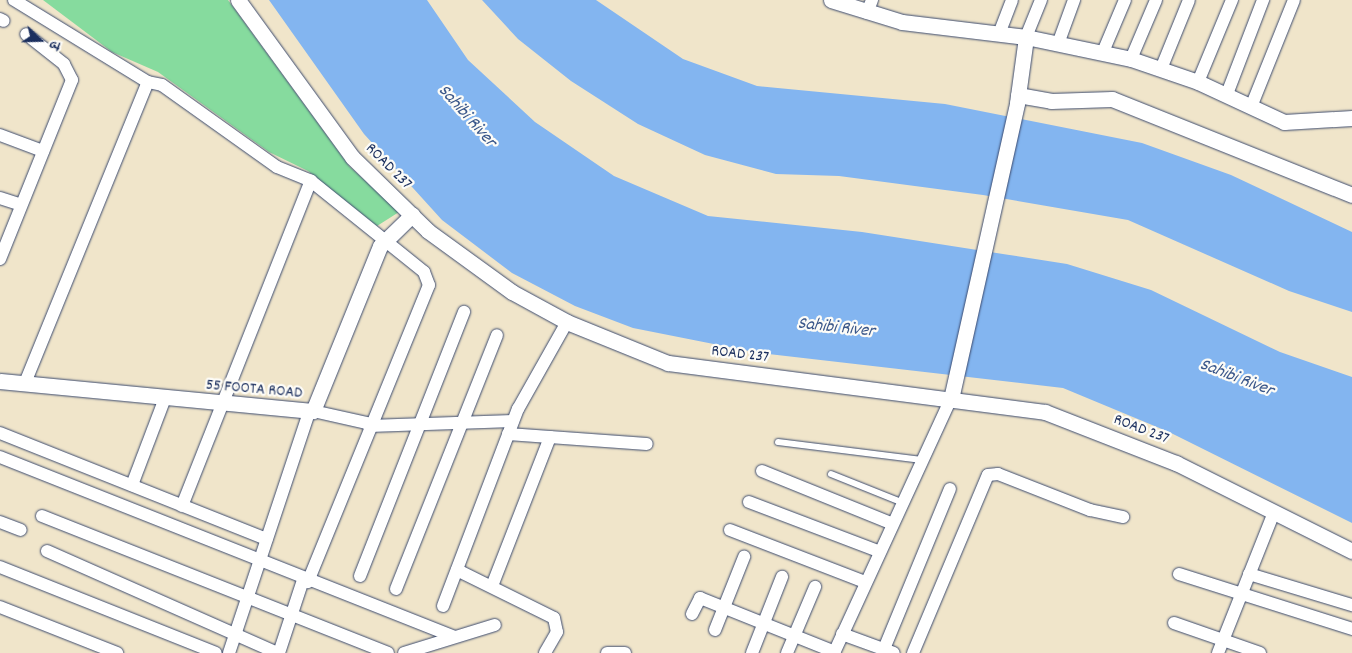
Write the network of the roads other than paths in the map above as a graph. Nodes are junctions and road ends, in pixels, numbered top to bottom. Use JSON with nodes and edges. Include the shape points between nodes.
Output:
{"nodes":[{"id":1,"x":14,"y":0,"type":"edge"},
{"id":2,"x":238,"y":0,"type":"edge"},
{"id":3,"x":1012,"y":0,"type":"edge"},
{"id":4,"x":1041,"y":0,"type":"edge"},
{"id":5,"x":1074,"y":0,"type":"edge"},
{"id":6,"x":1125,"y":0,"type":"edge"},
{"id":7,"x":1156,"y":0,"type":"edge"},
{"id":8,"x":1189,"y":0,"type":"edge"},
{"id":9,"x":1232,"y":0,"type":"edge"},
{"id":10,"x":1263,"y":0,"type":"edge"},
{"id":11,"x":1294,"y":0,"type":"edge"},
{"id":12,"x":838,"y":1,"type":"edge"},
{"id":13,"x":870,"y":6,"type":"edge"},
{"id":14,"x":26,"y":34,"type":"dead end"},
{"id":15,"x":999,"y":34,"type":"junction"},
{"id":16,"x":1026,"y":37,"type":"junction"},
{"id":17,"x":1058,"y":44,"type":"junction"},
{"id":18,"x":1104,"y":52,"type":"junction"},
{"id":19,"x":1131,"y":59,"type":"junction"},
{"id":20,"x":1161,"y":69,"type":"junction"},
{"id":21,"x":148,"y":82,"type":"junction"},
{"id":22,"x":1198,"y":82,"type":"junction"},
{"id":23,"x":1227,"y":94,"type":"junction"},
{"id":24,"x":1018,"y":99,"type":"junction"},
{"id":25,"x":1251,"y":107,"type":"junction"},
{"id":26,"x":1351,"y":116,"type":"edge"},
{"id":27,"x":0,"y":135,"type":"edge"},
{"id":28,"x":43,"y":151,"type":"junction"},
{"id":29,"x":311,"y":181,"type":"junction"},
{"id":30,"x":1352,"y":195,"type":"edge"},
{"id":31,"x":0,"y":198,"type":"edge"},
{"id":32,"x":21,"y":206,"type":"junction"},
{"id":33,"x":412,"y":215,"type":"junction"},
{"id":34,"x":384,"y":241,"type":"junction"},
{"id":35,"x":0,"y":259,"type":"edge"},
{"id":36,"x":464,"y":312,"type":"dead end"},
{"id":37,"x":567,"y":322,"type":"junction"},
{"id":38,"x":497,"y":335,"type":"dead end"},
{"id":39,"x":0,"y":381,"type":"edge"},
{"id":40,"x":25,"y":383,"type":"junction"},
{"id":41,"x":165,"y":398,"type":"junction"},
{"id":42,"x":951,"y":399,"type":"junction"},
{"id":43,"x":222,"y":405,"type":"junction"},
{"id":44,"x":311,"y":411,"type":"junction"},
{"id":45,"x":513,"y":421,"type":"junction"},
{"id":46,"x":462,"y":423,"type":"junction"},
{"id":47,"x":370,"y":425,"type":"junction"},
{"id":48,"x":419,"y":425,"type":"junction"},
{"id":49,"x":0,"y":433,"type":"edge"},
{"id":50,"x":508,"y":434,"type":"junction"},
{"id":51,"x":550,"y":437,"type":"junction"},
{"id":52,"x":778,"y":442,"type":"dead end"},
{"id":53,"x":646,"y":444,"type":"dead end"},
{"id":54,"x":0,"y":457,"type":"edge"},
{"id":55,"x":922,"y":460,"type":"junction"},
{"id":56,"x":762,"y":472,"type":"dead end"},
{"id":57,"x":831,"y":474,"type":"dead end"},
{"id":58,"x":132,"y":485,"type":"junction"},
{"id":59,"x":950,"y":489,"type":"dead end"},
{"id":60,"x":749,"y":502,"type":"dead end"},
{"id":61,"x":901,"y":502,"type":"junction"},
{"id":62,"x":182,"y":506,"type":"junction"},
{"id":63,"x":1274,"y":512,"type":"junction"},
{"id":64,"x":42,"y":516,"type":"dead end"},
{"id":65,"x":1123,"y":517,"type":"dead end"},
{"id":66,"x":0,"y":522,"type":"edge"},
{"id":67,"x":891,"y":523,"type":"junction"},
{"id":68,"x":21,"y":530,"type":"dead end"},
{"id":69,"x":730,"y":530,"type":"dead end"},
{"id":70,"x":267,"y":539,"type":"junction"},
{"id":71,"x":47,"y":551,"type":"dead end"},
{"id":72,"x":878,"y":551,"type":"junction"},
{"id":73,"x":1352,"y":552,"type":"edge"},
{"id":74,"x":744,"y":557,"type":"dead end"},
{"id":75,"x":260,"y":563,"type":"junction"},
{"id":76,"x":0,"y":568,"type":"edge"},
{"id":77,"x":457,"y":570,"type":"junction"},
{"id":78,"x":1179,"y":574,"type":"dead end"},
{"id":79,"x":1250,"y":574,"type":"junction"},
{"id":80,"x":360,"y":576,"type":"dead end"},
{"id":81,"x":782,"y":577,"type":"dead end"},
{"id":82,"x":306,"y":581,"type":"junction"},
{"id":83,"x":865,"y":582,"type":"junction"},
{"id":84,"x":492,"y":586,"type":"junction"},
{"id":85,"x":815,"y":587,"type":"dead end"},
{"id":86,"x":396,"y":589,"type":"dead end"},
{"id":87,"x":1241,"y":595,"type":"junction"},
{"id":88,"x":247,"y":600,"type":"junction"},
{"id":89,"x":1352,"y":605,"type":"edge"},
{"id":90,"x":443,"y":606,"type":"dead end"},
{"id":91,"x":0,"y":607,"type":"edge"},
{"id":92,"x":725,"y":607,"type":"junction"},
{"id":93,"x":692,"y":614,"type":"dead end"},
{"id":94,"x":291,"y":616,"type":"junction"},
{"id":95,"x":764,"y":623,"type":"junction"},
{"id":96,"x":1174,"y":623,"type":"dead end"},
{"id":97,"x":495,"y":625,"type":"dead end"},
{"id":98,"x":1352,"y":629,"type":"edge"},
{"id":99,"x":716,"y":630,"type":"dead end"},
{"id":100,"x":842,"y":634,"type":"junction"},
{"id":101,"x":235,"y":635,"type":"junction"},
{"id":102,"x":794,"y":635,"type":"junction"},
{"id":103,"x":454,"y":638,"type":"junction"},
{"id":104,"x":1221,"y":647,"type":"edge"},
{"id":105,"x":889,"y":651,"type":"edge"},
{"id":106,"x":835,"y":652,"type":"edge"},
{"id":107,"x":117,"y":653,"type":"edge"},
{"id":108,"x":216,"y":653,"type":"edge"},
{"id":109,"x":229,"y":653,"type":"edge"},
{"id":110,"x":278,"y":653,"type":"edge"},
{"id":111,"x":388,"y":653,"type":"edge"},
{"id":112,"x":404,"y":653,"type":"edge"},
{"id":113,"x":545,"y":653,"type":"edge"},
{"id":114,"x":607,"y":653,"type":"edge"},
{"id":115,"x":625,"y":653,"type":"edge"},
{"id":116,"x":752,"y":653,"type":"edge"},
{"id":117,"x":787,"y":653,"type":"edge"},
{"id":118,"x":913,"y":653,"type":"edge"},
{"id":119,"x":1260,"y":653,"type":"edge"}],
"edges":[{"from":1,"to":21,"type":"street"},
{"from":2,"to":33,"type":"street","name":"ROAD 237","via":[[352,157]]},
{"from":3,"to":15,"type":"street"},
{"from":4,"to":16,"type":"street"},
{"from":5,"to":17,"type":"street"},
{"from":6,"to":18,"type":"street"},
{"from":7,"to":19,"type":"street"},
{"from":8,"to":20,"type":"street"},
{"from":9,"to":22,"type":"street"},
{"from":10,"to":23,"type":"street"},
{"from":11,"to":25,"type":"street"},
{"from":12,"to":13,"type":"street"},
{"from":13,"to":15,"type":"street","via":[[916,25]]},
{"from":14,"to":28,"type":"street","via":[[71,71]]},
{"from":15,"to":16,"type":"street"},
{"from":16,"to":17,"type":"street"},
{"from":16,"to":24,"type":"street"},
{"from":17,"to":18,"type":"street"},
{"from":18,"to":19,"type":"street"},
{"from":19,"to":20,"type":"street"},
{"from":20,"to":22,"type":"street"},
{"from":21,"to":29,"type":"street","via":[[162,85],[277,167]]},
{"from":21,"to":40,"type":"street"},
{"from":22,"to":23,"type":"street"},
{"from":23,"to":25,"type":"street"},
{"from":24,"to":30,"type":"street","via":[[1112,99]]},
{"from":24,"to":42,"type":"street"},
{"from":25,"to":26,"type":"street","via":[[1292,123]]},
{"from":27,"to":28,"type":"street"},
{"from":28,"to":32,"type":"street"},
{"from":29,"to":34,"type":"street"},
{"from":29,"to":43,"type":"street"},
{"from":31,"to":32,"type":"street"},
{"from":32,"to":35,"type":"street"},
{"from":33,"to":34,"type":"street","name":"55 FOOTA ROAD"},
{"from":33,"to":37,"type":"street","name":"ROAD 237","via":[[512,292]]},
{"from":34,"to":44,"type":"street","name":"55 FOOTA ROAD"},
{"from":34,"to":47,"type":"street","via":[[424,272],[429,285]]},
{"from":36,"to":48,"type":"street"},
{"from":37,"to":42,"type":"street","name":"ROAD 237","via":[[668,363]]},
{"from":37,"to":45,"type":"street","via":[[534,376]]},
{"from":38,"to":46,"type":"street"},
{"from":39,"to":40,"type":"street","name":"55 FOOTA ROAD"},
{"from":40,"to":41,"type":"street","name":"55 FOOTA ROAD"},
{"from":41,"to":43,"type":"street","name":"55 FOOTA ROAD"},
{"from":41,"to":58,"type":"street"},
{"from":42,"to":55,"type":"street"},
{"from":42,"to":63,"type":"street","name":"ROAD 237","via":[[1045,412],[1176,463]]},
{"from":43,"to":44,"type":"street","name":"55 FOOTA ROAD"},
{"from":43,"to":62,"type":"street"},
{"from":44,"to":47,"type":"street"},
{"from":44,"to":70,"type":"street"},
{"from":45,"to":46,"type":"street"},
{"from":45,"to":50,"type":"street"},
{"from":46,"to":48,"type":"street"},
{"from":46,"to":86,"type":"street"},
{"from":47,"to":48,"type":"street"},
{"from":47,"to":82,"type":"street"},
{"from":48,"to":80,"type":"street"},
{"from":49,"to":58,"type":"street"},
{"from":50,"to":51,"type":"street"},
{"from":50,"to":77,"type":"street"},
{"from":51,"to":53,"type":"street"},
{"from":51,"to":84,"type":"street"},
{"from":52,"to":55,"type":"lane"},
{"from":54,"to":75,"type":"street"},
{"from":55,"to":61,"type":"street"},
{"from":56,"to":67,"type":"street"},
{"from":57,"to":61,"type":"lane"},
{"from":58,"to":62,"type":"street"},
{"from":59,"to":105,"type":"street"},
{"from":60,"to":72,"type":"street"},
{"from":61,"to":67,"type":"street"},
{"from":62,"to":70,"type":"street"},
{"from":63,"to":73,"type":"street","name":"ROAD 237"},
{"from":63,"to":79,"type":"street"},
{"from":64,"to":88,"type":"street"},
{"from":65,"to":118,"type":"street","via":[[1090,510],[998,474],[988,475]]},
{"from":66,"to":68,"type":"street"},
{"from":67,"to":72,"type":"street"},
{"from":69,"to":83,"type":"street"},
{"from":70,"to":75,"type":"street"},
{"from":71,"to":101,"type":"street"},
{"from":72,"to":83,"type":"street"},
{"from":74,"to":92,"type":"street"},
{"from":75,"to":82,"type":"street"},
{"from":75,"to":88,"type":"street"},
{"from":76,"to":108,"type":"street"},
{"from":77,"to":84,"type":"street"},
{"from":77,"to":90,"type":"street"},
{"from":78,"to":87,"type":"street"},
{"from":79,"to":87,"type":"street"},
{"from":79,"to":89,"type":"street"},
{"from":81,"to":95,"type":"street"},
{"from":82,"to":94,"type":"street"},
{"from":82,"to":103,"type":"street"},
{"from":83,"to":100,"type":"street"},
{"from":84,"to":113,"type":"street","via":[[554,618],[557,632]]},
{"from":85,"to":102,"type":"street"},
{"from":87,"to":98,"type":"street"},
{"from":87,"to":104,"type":"street"},
{"from":88,"to":94,"type":"street"},
{"from":88,"to":101,"type":"street"},
{"from":91,"to":107,"type":"street"},
{"from":92,"to":93,"type":"street","via":[[700,598]]},
{"from":92,"to":95,"type":"street"},
{"from":92,"to":99,"type":"street"},
{"from":94,"to":110,"type":"street"},
{"from":94,"to":111,"type":"street"},
{"from":95,"to":102,"type":"street"},
{"from":95,"to":116,"type":"street"},
{"from":96,"to":104,"type":"street"},
{"from":97,"to":103,"type":"street"},
{"from":100,"to":105,"type":"street"},
{"from":100,"to":106,"type":"street"},
{"from":101,"to":109,"type":"street"},
{"from":101,"to":110,"type":"street"},
{"from":102,"to":106,"type":"street"},
{"from":102,"to":117,"type":"street"},
{"from":103,"to":112,"type":"street"},
{"from":104,"to":119,"type":"street"},
{"from":114,"to":115,"type":"street"}]}
